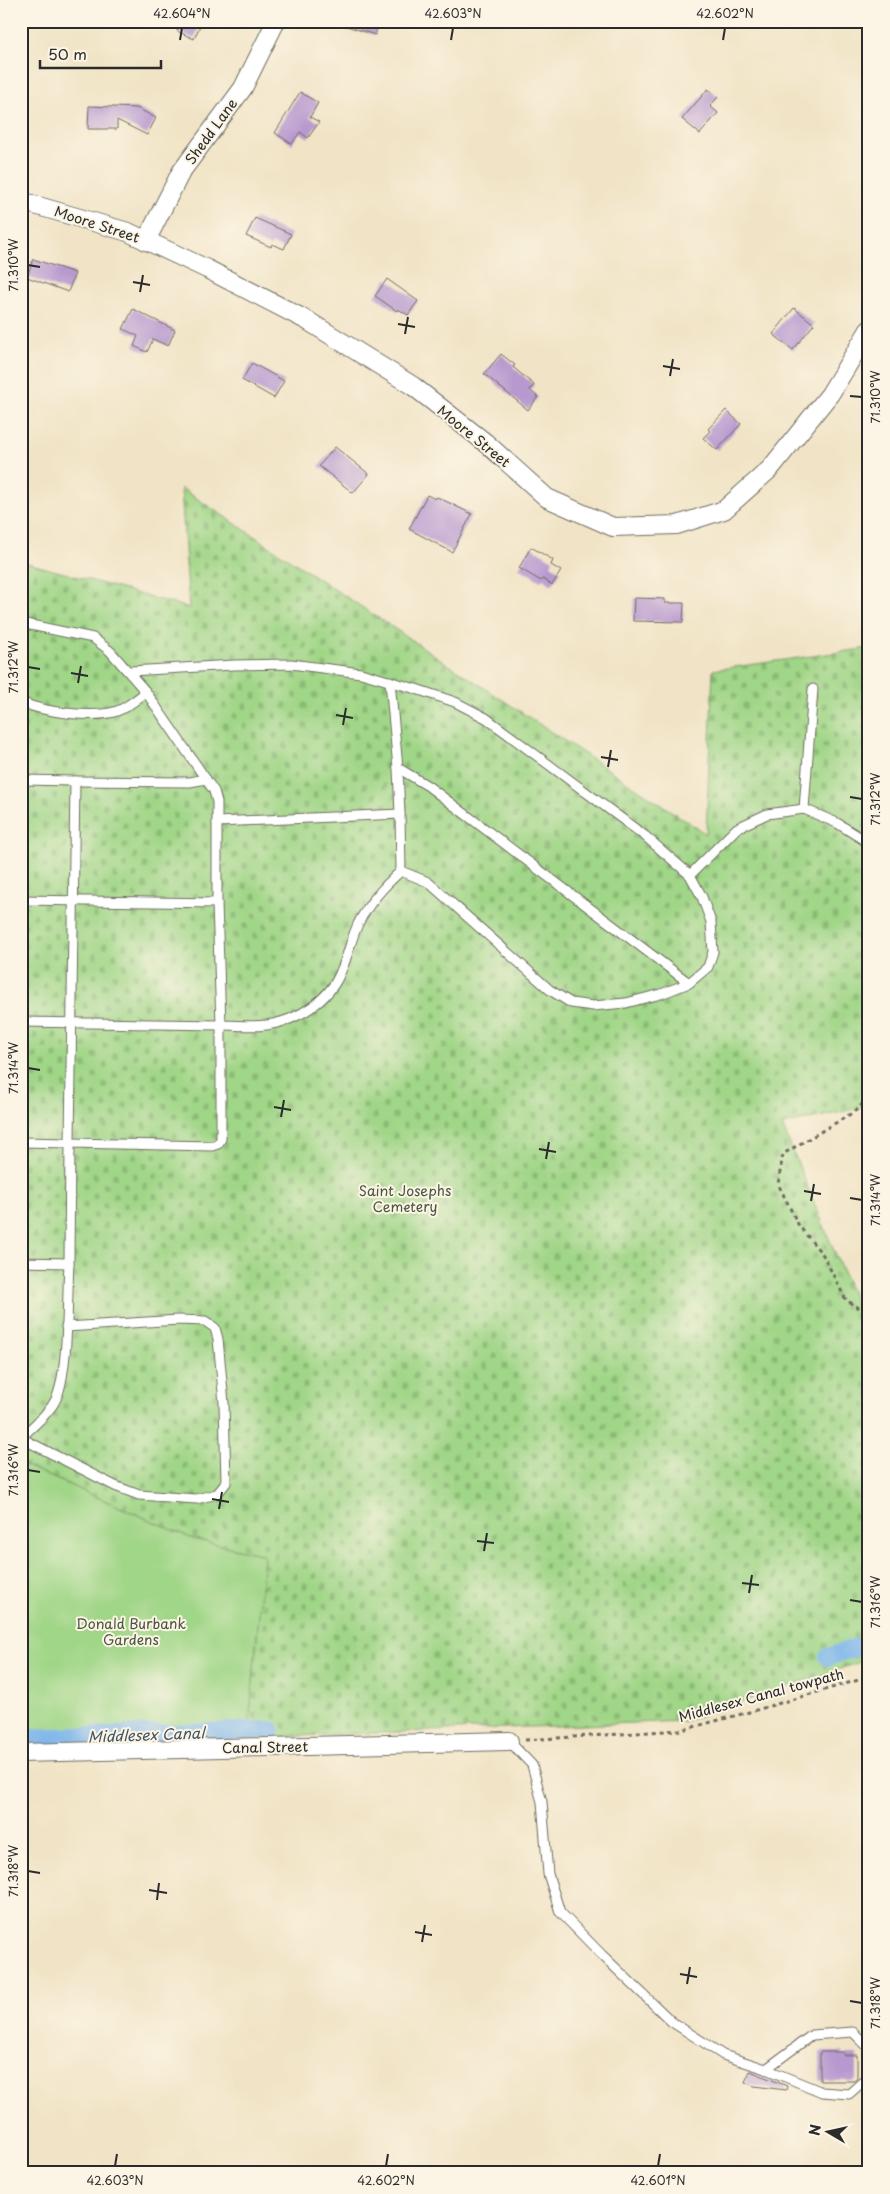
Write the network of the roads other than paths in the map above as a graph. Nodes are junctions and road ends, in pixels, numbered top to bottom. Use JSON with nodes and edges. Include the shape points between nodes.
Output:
{"nodes":[{"id":1,"x":276,"y":21,"type":"edge"},
{"id":2,"x":21,"y":200,"type":"edge"},
{"id":3,"x":146,"y":241,"type":"junction"},
{"id":4,"x":869,"y":330,"type":"edge"},
{"id":5,"x":21,"y":623,"type":"edge"},
{"id":6,"x":130,"y":672,"type":"junction"},
{"id":7,"x":390,"y":681,"type":"junction"},
{"id":8,"x":813,"y":690,"type":"dead end"},
{"id":9,"x":146,"y":692,"type":"junction"},
{"id":10,"x":22,"y":703,"type":"edge"},
{"id":11,"x":398,"y":768,"type":"junction"},
{"id":12,"x":206,"y":779,"type":"junction"},
{"id":13,"x":21,"y":780,"type":"edge"},
{"id":14,"x":74,"y":781,"type":"junction"},
{"id":15,"x":804,"y":809,"type":"junction"},
{"id":16,"x":400,"y":814,"type":"junction"},
{"id":17,"x":217,"y":822,"type":"junction"},
{"id":18,"x":869,"y":843,"type":"edge"},
{"id":19,"x":401,"y":871,"type":"junction"},
{"id":20,"x":690,"y":875,"type":"junction"},
{"id":21,"x":21,"y":900,"type":"edge"},
{"id":22,"x":74,"y":900,"type":"junction"},
{"id":23,"x":217,"y":903,"type":"junction"},
{"id":24,"x":689,"y":983,"type":"junction"},
{"id":25,"x":21,"y":1022,"type":"edge"},
{"id":26,"x":71,"y":1024,"type":"junction"},
{"id":27,"x":221,"y":1025,"type":"junction"},
{"id":28,"x":21,"y":1142,"type":"edge"},
{"id":29,"x":70,"y":1143,"type":"junction"},
{"id":30,"x":21,"y":1262,"type":"edge"},
{"id":31,"x":69,"y":1263,"type":"junction"},
{"id":32,"x":66,"y":1327,"type":"junction"},
{"id":33,"x":21,"y":1438,"type":"edge"},
{"id":34,"x":509,"y":1741,"type":"joint"},
{"id":35,"x":21,"y":1752,"type":"edge"},
{"id":36,"x":869,"y":2048,"type":"edge"},
{"id":37,"x":766,"y":2068,"type":"junction"},
{"id":38,"x":869,"y":2076,"type":"edge"}],
"edges":[{"from":1,"to":3,"type":"street","name":"Shedd Lane","via":[[243,88],[181,172]]},
{"from":2,"to":3,"type":"street","name":"Moore Street","via":[[128,232]]},
{"from":3,"to":4,"type":"street","name":"Moore Street","via":[[308,321],[413,386],[486,443],[547,498],[613,526],[677,526],[724,510],[770,469],[830,394]]},
{"from":5,"to":6,"type":"lane","via":[[93,638],[110,650]]},
{"from":6,"to":7,"type":"lane","via":[[291,664]]},
{"from":6,"to":9,"type":"lane"},
{"from":7,"to":11,"type":"lane"},
{"from":7,"to":20,"type":"lane","via":[[455,702],[486,718],[645,836]]},
{"from":8,"to":15,"type":"lane"},
{"from":9,"to":10,"type":"lane","via":[[117,711],[98,715]]},
{"from":9,"to":12,"type":"lane"},
{"from":11,"to":16,"type":"lane"},
{"from":11,"to":24,"type":"lane","via":[[428,786]]},
{"from":12,"to":14,"type":"lane","via":[[190,782]]},
{"from":12,"to":17,"type":"lane","via":[[214,791]]},
{"from":13,"to":14,"type":"lane"},
{"from":14,"to":22,"type":"lane"},
{"from":15,"to":18,"type":"lane","via":[[837,822]]},
{"from":15,"to":20,"type":"lane","via":[[767,814],[737,828]]},
{"from":16,"to":17,"type":"lane"},
{"from":16,"to":19,"type":"lane"},
{"from":17,"to":23,"type":"lane"},
{"from":19,"to":24,"type":"lane","via":[[428,882],[550,990],[571,1003],[593,1006],[626,1003]]},
{"from":19,"to":27,"type":"lane","via":[[370,905],[358,924],[332,989],[315,1005],[273,1024]]},
{"from":20,"to":24,"type":"lane","via":[[710,922],[713,952],[708,967]]},
{"from":21,"to":22,"type":"lane"},
{"from":22,"to":23,"type":"lane"},
{"from":22,"to":26,"type":"lane"},
{"from":23,"to":27,"type":"lane"},
{"from":25,"to":26,"type":"lane"},
{"from":26,"to":27,"type":"lane"},
{"from":26,"to":29,"type":"lane"},
{"from":27,"to":29,"type":"lane","via":[[221,1139],[218,1144]]},
{"from":28,"to":29,"type":"lane"},
{"from":29,"to":31,"type":"lane"},
{"from":30,"to":31,"type":"lane"},
{"from":31,"to":32,"type":"lane"},
{"from":32,"to":33,"type":"lane","via":[[60,1391],[54,1403]]},
{"from":32,"to":33,"type":"lane","via":[[178,1320],[205,1321],[215,1328],[224,1403],[226,1483],[217,1494],[196,1499],[139,1495]]},
{"from":34,"to":35,"type":"street","name":"Canal Street"},
{"from":34,"to":37,"type":"lane","via":[[532,1765],[542,1802],[548,1874],[560,1912],[672,2022],[723,2054]]},
{"from":36,"to":37,"type":"lane","via":[[853,2032],[812,2035]]},
{"from":37,"to":38,"type":"lane","via":[[822,2092],[850,2094]]}]}
